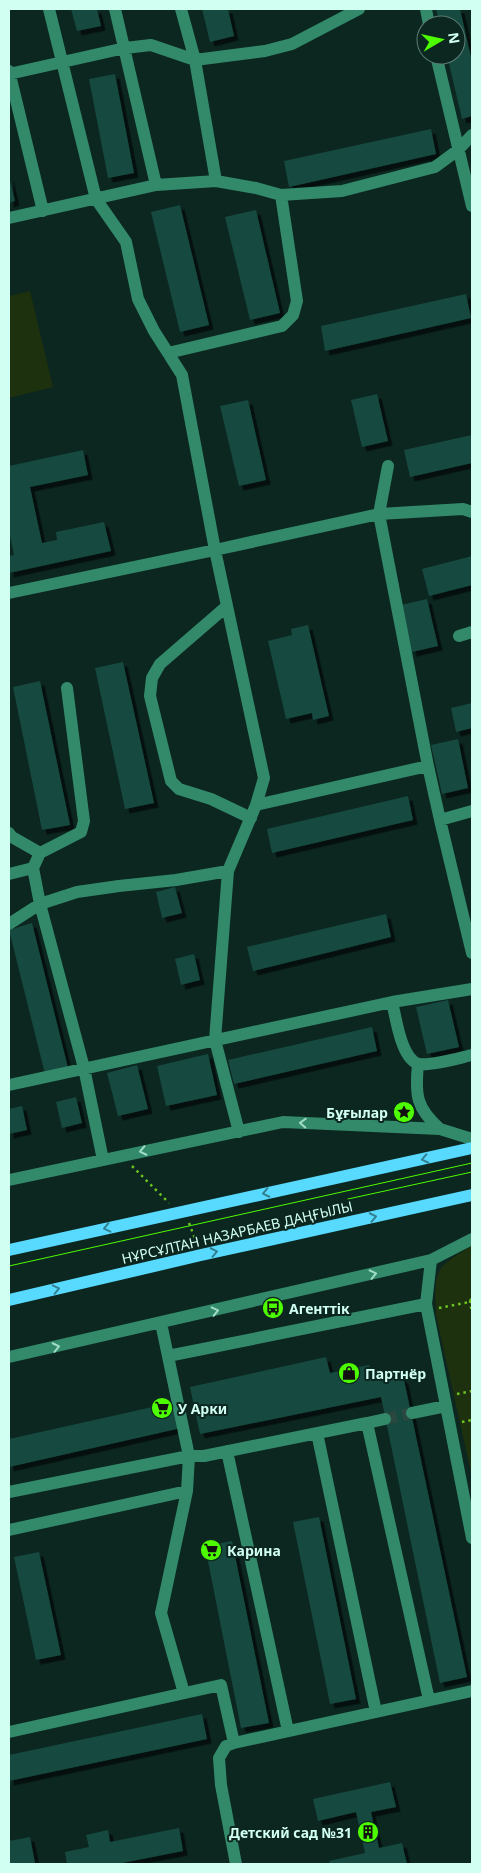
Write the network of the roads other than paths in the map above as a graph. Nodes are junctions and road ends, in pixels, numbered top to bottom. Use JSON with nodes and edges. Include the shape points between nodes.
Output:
{"nodes":[{"id":1,"x":49,"y":9,"type":"edge"},
{"id":2,"x":115,"y":9,"type":"edge"},
{"id":3,"x":181,"y":9,"type":"edge"},
{"id":4,"x":359,"y":9,"type":"edge"},
{"id":5,"x":125,"y":48,"type":"junction"},
{"id":6,"x":195,"y":60,"type":"junction"},
{"id":7,"x":63,"y":62,"type":"junction"},
{"id":8,"x":438,"y":65,"type":"edge"},
{"id":9,"x":9,"y":73,"type":"edge"},
{"id":10,"x":472,"y":135,"type":"edge"},
{"id":11,"x":458,"y":150,"type":"junction"},
{"id":12,"x":216,"y":182,"type":"junction"},
{"id":13,"x":156,"y":185,"type":"junction"},
{"id":14,"x":281,"y":195,"type":"junction"},
{"id":15,"x":96,"y":199,"type":"junction"},
{"id":16,"x":472,"y":206,"type":"edge"},
{"id":17,"x":43,"y":210,"type":"junction"},
{"id":18,"x":9,"y":218,"type":"edge"},
{"id":19,"x":168,"y":353,"type":"junction"},
{"id":20,"x":388,"y":466,"type":"dead end"},
{"id":21,"x":472,"y":512,"type":"edge"},
{"id":22,"x":379,"y":514,"type":"junction"},
{"id":23,"x":216,"y":550,"type":"junction"},
{"id":24,"x":9,"y":593,"type":"edge"},
{"id":25,"x":227,"y":606,"type":"junction"},
{"id":26,"x":472,"y":632,"type":"edge"},
{"id":27,"x":460,"y":636,"type":"dead end"},
{"id":28,"x":67,"y":688,"type":"dead end"},
{"id":29,"x":428,"y":766,"type":"junction"},
{"id":30,"x":256,"y":805,"type":"junction"},
{"id":31,"x":472,"y":812,"type":"edge"},
{"id":32,"x":251,"y":818,"type":"junction"},
{"id":33,"x":440,"y":820,"type":"junction"},
{"id":34,"x":9,"y":833,"type":"edge"},
{"id":35,"x":40,"y":853,"type":"junction"},
{"id":36,"x":33,"y":868,"type":"junction"},
{"id":37,"x":228,"y":871,"type":"junction"},
{"id":38,"x":9,"y":874,"type":"edge"},
{"id":39,"x":466,"y":900,"type":"edge"},
{"id":40,"x":40,"y":904,"type":"junction"},
{"id":41,"x":9,"y":924,"type":"edge"},
{"id":42,"x":472,"y":953,"type":"edge"},
{"id":43,"x":472,"y":989,"type":"edge"},
{"id":44,"x":392,"y":1002,"type":"junction"},
{"id":45,"x":215,"y":1040,"type":"junction"},
{"id":46,"x":472,"y":1055,"type":"edge"},
{"id":47,"x":418,"y":1064,"type":"junction"},
{"id":48,"x":84,"y":1068,"type":"junction"},
{"id":49,"x":9,"y":1085,"type":"edge"},
{"id":50,"x":440,"y":1129,"type":"junction"},
{"id":51,"x":239,"y":1132,"type":"junction"},
{"id":52,"x":472,"y":1140,"type":"edge"},
{"id":53,"x":472,"y":1148,"type":"edge"},
{"id":54,"x":103,"y":1160,"type":"junction"},
{"id":55,"x":9,"y":1180,"type":"edge"},
{"id":56,"x":472,"y":1195,"type":"edge"},
{"id":57,"x":472,"y":1239,"type":"edge"},
{"id":58,"x":9,"y":1250,"type":"edge"},
{"id":59,"x":431,"y":1260,"type":"junction"},
{"id":60,"x":9,"y":1300,"type":"edge"},
{"id":61,"x":431,"y":1306,"type":"junction"},
{"id":62,"x":161,"y":1324,"type":"junction"},
{"id":63,"x":168,"y":1356,"type":"junction"},
{"id":64,"x":9,"y":1357,"type":"edge"},
{"id":65,"x":446,"y":1406,"type":"junction"},
{"id":66,"x":412,"y":1414,"type":"tunnel mouth"},
{"id":67,"x":385,"y":1419,"type":"tunnel mouth"},
{"id":68,"x":367,"y":1423,"type":"junction"},
{"id":69,"x":317,"y":1433,"type":"junction"},
{"id":70,"x":227,"y":1451,"type":"junction"},
{"id":71,"x":189,"y":1456,"type":"junction"},
{"id":72,"x":187,"y":1491,"type":"junction"},
{"id":73,"x":9,"y":1492,"type":"edge"},
{"id":74,"x":9,"y":1530,"type":"edge"},
{"id":75,"x":472,"y":1538,"type":"edge"},
{"id":76,"x":472,"y":1691,"type":"edge"},
{"id":77,"x":184,"y":1693,"type":"junction"},
{"id":78,"x":429,"y":1700,"type":"junction"},
{"id":79,"x":376,"y":1712,"type":"junction"},
{"id":80,"x":288,"y":1731,"type":"junction"},
{"id":81,"x":9,"y":1732,"type":"edge"},
{"id":82,"x":234,"y":1742,"type":"junction"},
{"id":83,"x":236,"y":1864,"type":"edge"}],
"edges":[{"from":1,"to":7,"type":"lane"},
{"from":2,"to":5,"type":"lane"},
{"from":3,"to":6,"type":"lane"},
{"from":4,"to":6,"type":"lane","via":[[292,44]]},
{"from":5,"to":6,"type":"lane","via":[[151,45]]},
{"from":5,"to":7,"type":"lane"},
{"from":5,"to":13,"type":"lane"},
{"from":6,"to":12,"type":"lane"},
{"from":7,"to":9,"type":"lane"},
{"from":7,"to":15,"type":"lane"},
{"from":8,"to":11,"type":"lane"},
{"from":9,"to":17,"type":"lane"},
{"from":10,"to":11,"type":"lane"},
{"from":11,"to":14,"type":"lane","via":[[435,167],[384,181],[342,191]]},
{"from":11,"to":16,"type":"lane"},
{"from":12,"to":13,"type":"lane"},
{"from":12,"to":14,"type":"lane"},
{"from":13,"to":15,"type":"lane"},
{"from":14,"to":19,"type":"lane","via":[[297,301],[293,315],[282,326]]},
{"from":15,"to":17,"type":"lane"},
{"from":15,"to":19,"type":"lane","via":[[126,242],[138,298]]},
{"from":17,"to":18,"type":"lane"},
{"from":19,"to":23,"type":"lane","via":[[182,375]]},
{"from":20,"to":22,"type":"lane"},
{"from":21,"to":22,"type":"lane","via":[[462,509]]},
{"from":22,"to":23,"type":"lane"},
{"from":22,"to":29,"type":"lane"},
{"from":23,"to":24,"type":"lane"},
{"from":23,"to":25,"type":"lane"},
{"from":25,"to":30,"type":"lane","via":[[264,778]]},
{"from":25,"to":32,"type":"lane","via":[[160,664],[152,678],[150,696],[171,782],[179,789],[211,799]]},
{"from":26,"to":27,"type":"lane"},
{"from":28,"to":35,"type":"lane","via":[[84,822],[81,832]]},
{"from":29,"to":30,"type":"lane"},
{"from":29,"to":33,"type":"lane"},
{"from":30,"to":32,"type":"lane"},
{"from":31,"to":33,"type":"lane"},
{"from":32,"to":37,"type":"lane"},
{"from":33,"to":39,"type":"lane"},
{"from":34,"to":35,"type":"lane"},
{"from":35,"to":36,"type":"lane"},
{"from":36,"to":38,"type":"lane"},
{"from":36,"to":40,"type":"lane"},
{"from":37,"to":40,"type":"lane","via":[[77,892]]},
{"from":37,"to":45,"type":"lane"},
{"from":39,"to":42,"type":"lane"},
{"from":40,"to":41,"type":"lane"},
{"from":40,"to":48,"type":"lane"},
{"from":43,"to":44,"type":"lane"},
{"from":44,"to":45,"type":"lane"},
{"from":44,"to":47,"type":"lane","via":[[403,1047],[411,1060]]},
{"from":45,"to":48,"type":"lane"},
{"from":45,"to":51,"type":"lane"},
{"from":46,"to":47,"type":"lane"},
{"from":47,"to":50,"type":"lane","via":[[416,1083],[422,1110]]},
{"from":48,"to":49,"type":"lane"},
{"from":48,"to":54,"type":"lane"},
{"from":50,"to":51,"type":"lane","one_way":true,"via":[[283,1122]]},
{"from":50,"to":52,"type":"lane"},
{"from":51,"to":54,"type":"lane","one_way":true},
{"from":53,"to":58,"type":"main road","one_way":true},
{"from":54,"to":55,"type":"lane"},
{"from":60,"to":56,"type":"main road","name":"НҰРСҰЛТАН НАЗАРБАЕВ ДАҢҒЫЛЫ","one_way":true},
{"from":57,"to":59,"type":"lane"},
{"from":59,"to":61,"type":"lane"},
{"from":62,"to":59,"type":"lane","one_way":true},
{"from":61,"to":63,"type":"lane"},
{"from":61,"to":65,"type":"lane"},
{"from":62,"to":63,"type":"lane"},
{"from":64,"to":62,"type":"lane","one_way":true},
{"from":63,"to":71,"type":"lane"},
{"from":65,"to":66,"type":"lane"},
{"from":65,"to":75,"type":"lane"},
{"from":67,"to":68,"type":"lane"},
{"from":68,"to":69,"type":"lane"},
{"from":68,"to":78,"type":"lane"},
{"from":69,"to":70,"type":"lane"},
{"from":69,"to":79,"type":"lane"},
{"from":70,"to":71,"type":"lane"},
{"from":70,"to":80,"type":"lane"},
{"from":71,"to":72,"type":"lane"},
{"from":71,"to":73,"type":"lane"},
{"from":72,"to":74,"type":"lane"},
{"from":72,"to":77,"type":"lane","via":[[161,1613]]},
{"from":76,"to":78,"type":"lane"},
{"from":77,"to":81,"type":"lane"},
{"from":77,"to":82,"type":"lane","via":[[221,1685]]},
{"from":78,"to":79,"type":"lane"},
{"from":79,"to":80,"type":"lane"},
{"from":80,"to":82,"type":"lane"},
{"from":82,"to":83,"type":"lane","via":[[226,1746],[220,1758],[221,1785]]}]}
